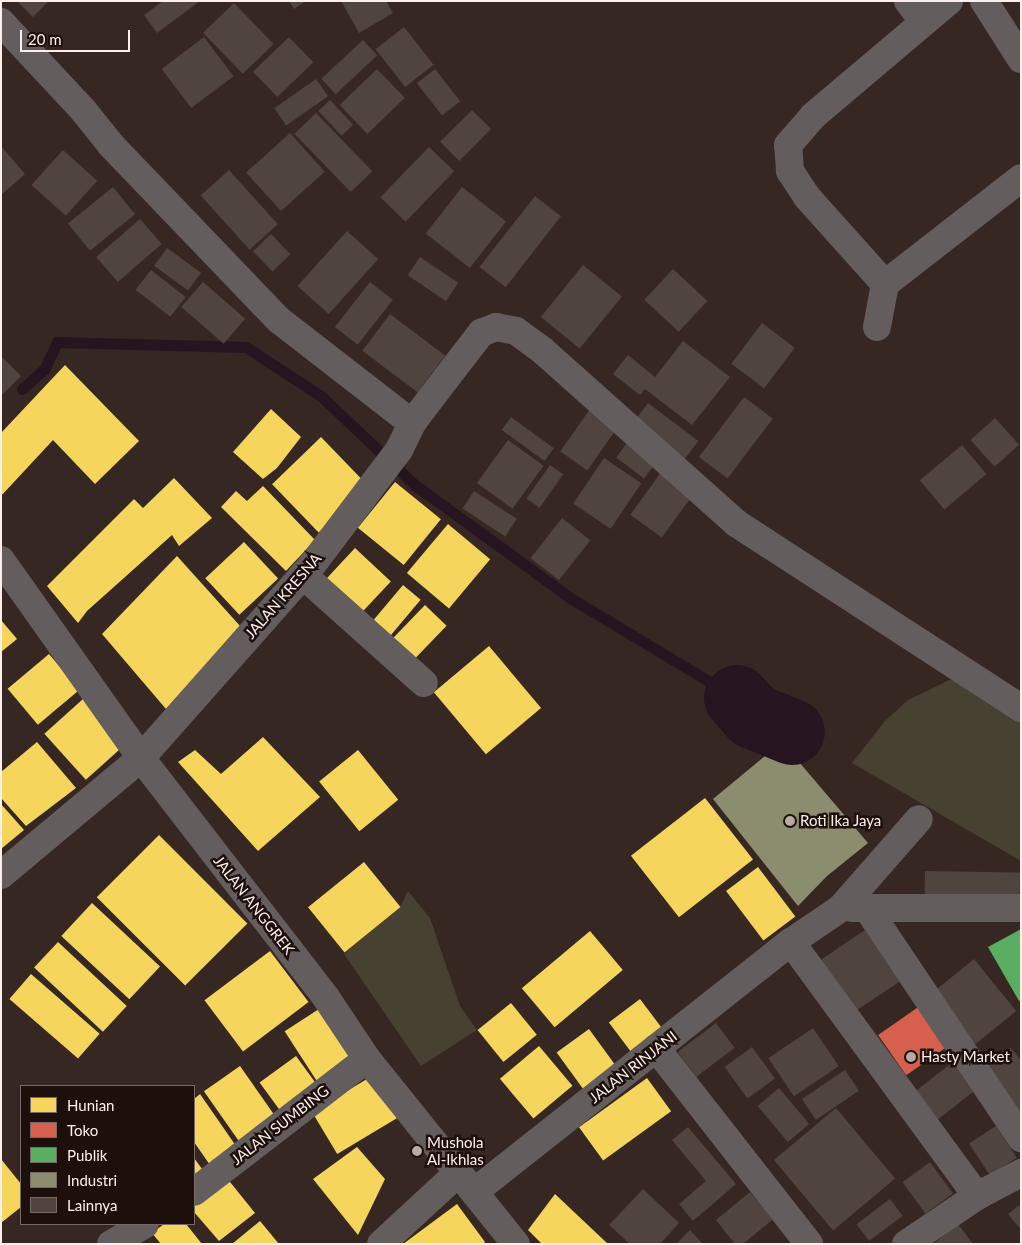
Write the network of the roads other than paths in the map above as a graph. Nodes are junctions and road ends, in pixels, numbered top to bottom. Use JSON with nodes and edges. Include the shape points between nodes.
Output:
{"nodes":[{"id":1,"x":949,"y":1,"type":"edge"},
{"id":2,"x":984,"y":1,"type":"edge"},
{"id":3,"x":916,"y":12,"type":"edge"},
{"id":4,"x":1,"y":22,"type":"edge"},
{"id":5,"x":1021,"y":59,"type":"edge"},
{"id":6,"x":1021,"y":178,"type":"edge"},
{"id":7,"x":884,"y":284,"type":"junction"},
{"id":8,"x":877,"y":327,"type":"dead end"},
{"id":9,"x":412,"y":423,"type":"junction"},
{"id":10,"x":1,"y":560,"type":"edge"},
{"id":11,"x":303,"y":575,"type":"junction"},
{"id":12,"x":424,"y":683,"type":"dead end"},
{"id":13,"x":1021,"y":708,"type":"edge"},
{"id":14,"x":141,"y":758,"type":"junction"},
{"id":15,"x":919,"y":819,"type":"dead end"},
{"id":16,"x":1,"y":875,"type":"edge"},
{"id":17,"x":854,"y":908,"type":"junction"},
{"id":18,"x":1021,"y":908,"type":"edge"},
{"id":19,"x":791,"y":942,"type":"junction"},
{"id":20,"x":656,"y":1048,"type":"junction"},
{"id":21,"x":367,"y":1059,"type":"junction"},
{"id":22,"x":1021,"y":1138,"type":"edge"},
{"id":23,"x":1021,"y":1172,"type":"edge"},
{"id":24,"x":467,"y":1182,"type":"junction"},
{"id":25,"x":195,"y":1191,"type":"edge"},
{"id":26,"x":977,"y":1196,"type":"junction"},
{"id":27,"x":143,"y":1225,"type":"edge"},
{"id":28,"x":111,"y":1244,"type":"edge"},
{"id":29,"x":381,"y":1244,"type":"edge"},
{"id":30,"x":516,"y":1244,"type":"edge"},
{"id":31,"x":809,"y":1244,"type":"edge"},
{"id":32,"x":906,"y":1244,"type":"edge"}],
"edges":[{"from":1,"to":3,"type":"street"},
{"from":2,"to":5,"type":"street"},
{"from":3,"to":7,"type":"street","via":[[788,145],[790,170],[808,197]]},
{"from":4,"to":9,"type":"street","via":[[111,145],[279,320]]},
{"from":6,"to":7,"type":"street"},
{"from":7,"to":8,"type":"street"},
{"from":9,"to":11,"type":"street","name":"JALAN KRESNA","via":[[399,450]]},
{"from":9,"to":13,"type":"street","name":"JALAN KRESNA","via":[[481,334],[496,327],[516,331],[542,350],[736,523]]},
{"from":10,"to":14,"type":"street","name":"JALAN ANGGREK"},
{"from":11,"to":12,"type":"street"},
{"from":11,"to":14,"type":"street","name":"JALAN KRESNA"},
{"from":14,"to":16,"type":"street","name":"JALAN KRESNA"},
{"from":14,"to":21,"type":"street","name":"JALAN ANGGREK","via":[[327,999]]},
{"from":15,"to":17,"type":"street","name":"JALAN RINJANI"},
{"from":17,"to":18,"type":"street"},
{"from":17,"to":19,"type":"street","name":"JALAN RINJANI"},
{"from":17,"to":22,"type":"street"},
{"from":19,"to":20,"type":"street","name":"JALAN RINJANI"},
{"from":19,"to":26,"type":"street"},
{"from":20,"to":24,"type":"street","name":"JALAN RINJANI"},
{"from":20,"to":31,"type":"street"},
{"from":21,"to":24,"type":"street","name":"JALAN ANGGREK"},
{"from":21,"to":25,"type":"street","name":"JALAN SUMBING"},
{"from":23,"to":26,"type":"street"},
{"from":24,"to":29,"type":"street","name":"JALAN RINJANI"},
{"from":24,"to":30,"type":"street","name":"JALAN ANGGREK"},
{"from":26,"to":32,"type":"street"},
{"from":27,"to":28,"type":"street"}]}
